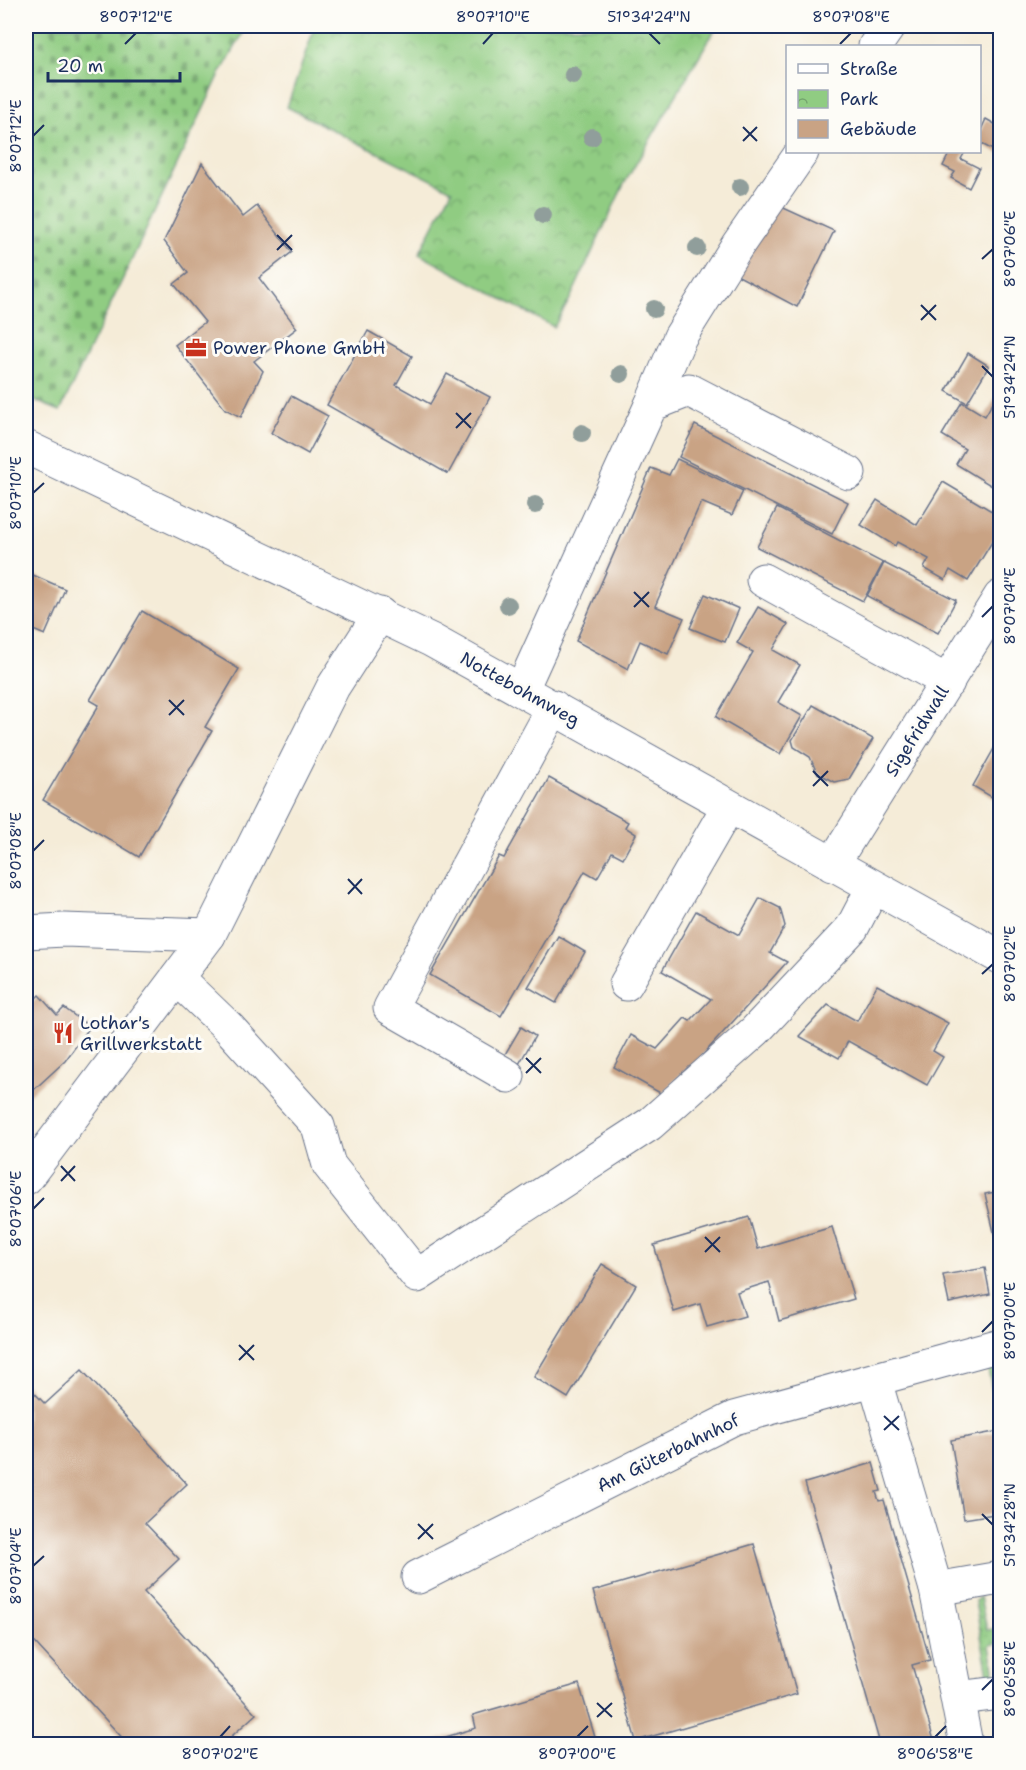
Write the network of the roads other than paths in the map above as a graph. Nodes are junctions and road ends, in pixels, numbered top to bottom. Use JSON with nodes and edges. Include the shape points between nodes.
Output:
{"nodes":[{"id":1,"x":890,"y":26,"type":"edge"},
{"id":2,"x":876,"y":45,"type":"edge"},
{"id":3,"x":801,"y":153,"type":"edge"},
{"id":4,"x":651,"y":405,"type":"junction"},
{"id":5,"x":26,"y":447,"type":"edge"},
{"id":6,"x":849,"y":473,"type":"dead end"},
{"id":7,"x":763,"y":580,"type":"dead end"},
{"id":8,"x":1000,"y":597,"type":"edge"},
{"id":9,"x":380,"y":614,"type":"junction"},
{"id":10,"x":989,"y":643,"type":"edge"},
{"id":11,"x":948,"y":682,"type":"junction"},
{"id":12,"x":522,"y":689,"type":"junction"},
{"id":13,"x":554,"y":707,"type":"junction"},
{"id":14,"x":728,"y":807,"type":"junction"},
{"id":15,"x":832,"y":865,"type":"junction"},
{"id":16,"x":873,"y":888,"type":"junction"},
{"id":17,"x":26,"y":932,"type":"edge"},
{"id":18,"x":209,"y":935,"type":"junction"},
{"id":19,"x":1000,"y":957,"type":"edge"},
{"id":20,"x":177,"y":978,"type":"junction"},
{"id":21,"x":626,"y":984,"type":"dead end"},
{"id":22,"x":508,"y":1076,"type":"dead end"},
{"id":23,"x":26,"y":1178,"type":"edge"},
{"id":24,"x":1000,"y":1345,"type":"edge"},
{"id":25,"x":875,"y":1381,"type":"junction"},
{"id":26,"x":418,"y":1577,"type":"dead end"},
{"id":27,"x":1000,"y":1578,"type":"edge"},
{"id":28,"x":936,"y":1589,"type":"junction"},
{"id":29,"x":1000,"y":1693,"type":"edge"},
{"id":30,"x":958,"y":1698,"type":"junction"},
{"id":31,"x":966,"y":1744,"type":"edge"}],
"edges":[{"from":1,"to":2,"type":"street"},
{"from":3,"to":4,"type":"street","via":[[680,337]]},
{"from":4,"to":6,"type":"street","via":[[689,390]]},
{"from":4,"to":12,"type":"street"},
{"from":5,"to":9,"type":"street","name":"Nottebohmweg"},
{"from":7,"to":11,"type":"street"},
{"from":8,"to":10,"type":"street","name":"Sigefridwall"},
{"from":9,"to":12,"type":"street","name":"Nottebohmweg"},
{"from":9,"to":18,"type":"street","via":[[333,687]]},
{"from":10,"to":11,"type":"street","name":"Sigefridwall"},
{"from":11,"to":15,"type":"street","name":"Sigefridwall"},
{"from":12,"to":13,"type":"street","name":"Nottebohmweg"},
{"from":13,"to":14,"type":"street","name":"Nottebohmweg"},
{"from":13,"to":22,"type":"street","via":[[390,1008]]},
{"from":14,"to":15,"type":"street","name":"Nottebohmweg"},
{"from":14,"to":21,"type":"street"},
{"from":15,"to":16,"type":"street","name":"Nottebohmweg"},
{"from":16,"to":19,"type":"street","name":"Nottebohmweg"},
{"from":16,"to":20,"type":"street","via":[[852,928],[796,988],[755,1031],[650,1124],[417,1276],[329,1165],[318,1126],[229,1028]]},
{"from":17,"to":18,"type":"street"},
{"from":18,"to":20,"type":"street"},
{"from":20,"to":23,"type":"street"},
{"from":24,"to":25,"type":"street","name":"Am Güterbahnhof"},
{"from":25,"to":26,"type":"street","name":"Am Güterbahnhof","via":[[734,1418]]},
{"from":25,"to":28,"type":"street"},
{"from":27,"to":28,"type":"street"},
{"from":28,"to":30,"type":"street"},
{"from":29,"to":30,"type":"street"},
{"from":30,"to":31,"type":"street"}]}
